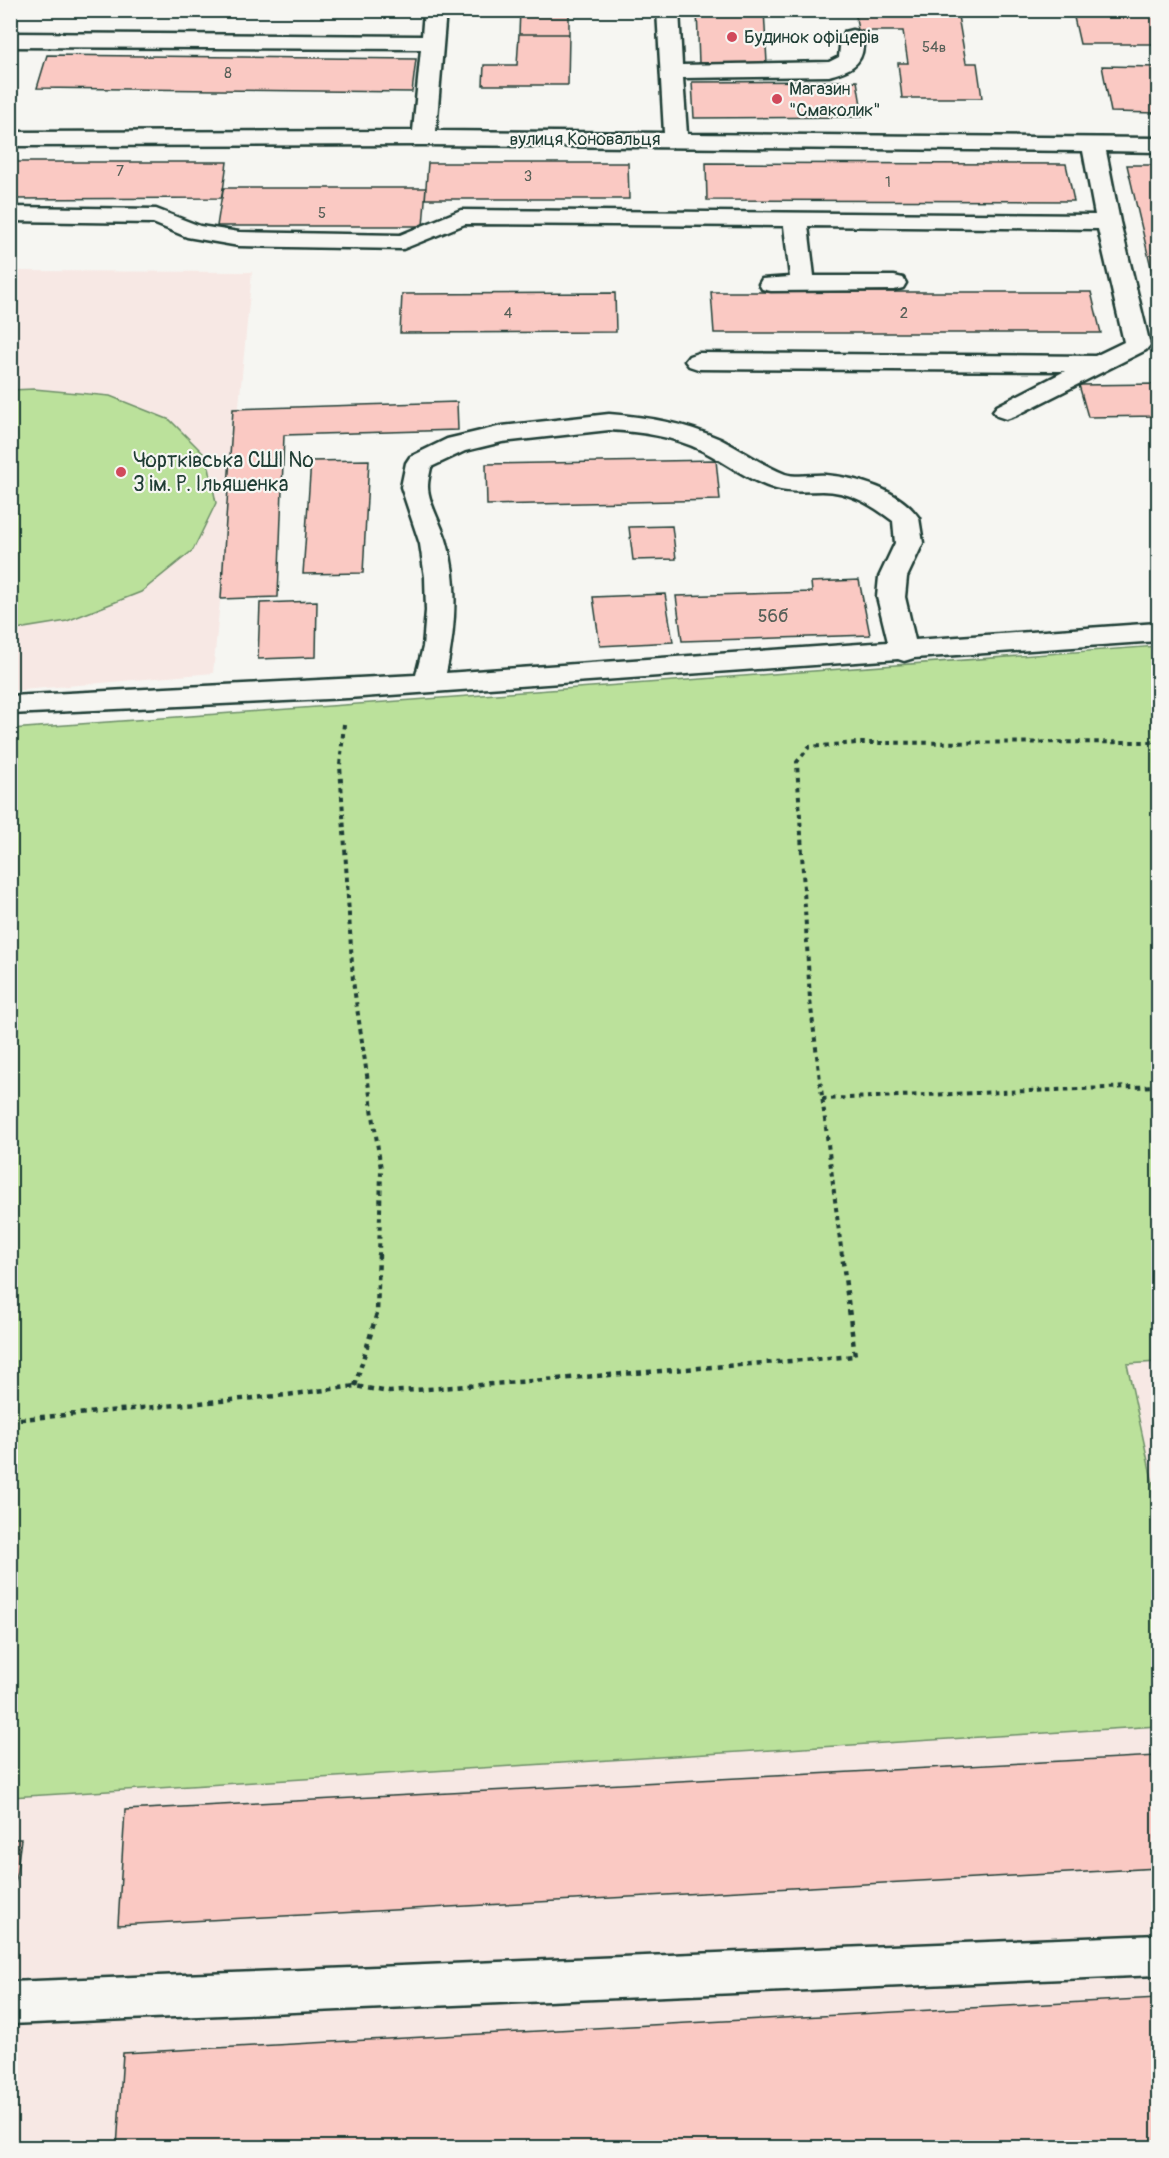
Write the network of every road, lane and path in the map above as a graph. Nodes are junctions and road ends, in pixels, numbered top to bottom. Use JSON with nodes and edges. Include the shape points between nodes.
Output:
{"nodes":[{"id":1,"x":435,"y":10,"type":"edge"},
{"id":2,"x":668,"y":10,"type":"edge"},
{"id":3,"x":852,"y":37,"type":"dead end"},
{"id":4,"x":10,"y":40,"type":"edge"},
{"id":5,"x":432,"y":43,"type":"junction"},
{"id":6,"x":671,"y":72,"type":"junction"},
{"id":7,"x":10,"y":74,"type":"edge"},
{"id":8,"x":11,"y":110,"type":"edge"},
{"id":9,"x":424,"y":138,"type":"junction"},
{"id":10,"x":14,"y":139,"type":"edge"},
{"id":11,"x":676,"y":140,"type":"junction"},
{"id":12,"x":1093,"y":144,"type":"junction"},
{"id":13,"x":1158,"y":145,"type":"edge"},
{"id":14,"x":10,"y":162,"type":"edge"},
{"id":15,"x":10,"y":214,"type":"edge"},
{"id":16,"x":795,"y":219,"type":"junction"},
{"id":17,"x":1108,"y":222,"type":"junction"},
{"id":18,"x":894,"y":283,"type":"dead end"},
{"id":19,"x":771,"y":284,"type":"dead end"},
{"id":20,"x":803,"y":284,"type":"junction"},
{"id":21,"x":1147,"y":339,"type":"edge"},
{"id":22,"x":698,"y":361,"type":"dead end"},
{"id":23,"x":1099,"y":364,"type":"junction"},
{"id":24,"x":1006,"y":411,"type":"dead end"},
{"id":25,"x":1158,"y":632,"type":"edge"},
{"id":26,"x":904,"y":652,"type":"junction"},
{"id":27,"x":429,"y":683,"type":"junction"},
{"id":28,"x":348,"y":689,"type":"junction"},
{"id":29,"x":10,"y":705,"type":"edge"},
{"id":30,"x":1158,"y":742,"type":"edge"},
{"id":31,"x":1158,"y":1086,"type":"edge"},
{"id":32,"x":822,"y":1099,"type":"junction"},
{"id":33,"x":355,"y":1386,"type":"junction"},
{"id":34,"x":10,"y":1420,"type":"edge"},
{"id":35,"x":1158,"y":1955,"type":"edge"},
{"id":36,"x":10,"y":2003,"type":"edge"}],
"edges":[{"from":1,"to":5,"type":"street"},
{"from":2,"to":6,"type":"street"},
{"from":3,"to":6,"type":"street","via":[[850,60],[829,69]]},
{"from":4,"to":5,"type":"street"},
{"from":5,"to":9,"type":"street"},
{"from":6,"to":11,"type":"street"},
{"from":7,"to":8,"type":"path"},
{"from":9,"to":10,"type":"street","name":"вулиця Коновальця"},
{"from":9,"to":11,"type":"street","name":"вулиця Коновальця"},
{"from":10,"to":14,"type":"street"},
{"from":11,"to":12,"type":"street","name":"вулиця Коновальця"},
{"from":12,"to":13,"type":"street","name":"вулиця Коновальця"},
{"from":12,"to":17,"type":"street"},
{"from":15,"to":16,"type":"street","via":[[156,216],[195,232],[239,239],[403,242],[461,217]]},
{"from":16,"to":17,"type":"street"},
{"from":16,"to":20,"type":"street"},
{"from":17,"to":21,"type":"street"},
{"from":18,"to":20,"type":"street"},
{"from":19,"to":20,"type":"street"},
{"from":21,"to":23,"type":"street"},
{"from":22,"to":23,"type":"street"},
{"from":23,"to":24,"type":"street"},
{"from":25,"to":26,"type":"street"},
{"from":26,"to":27,"type":"street"},
{"from":26,"to":27,"type":"street","via":[[891,597],[893,577],[909,543],[906,518],[861,489],[826,483],[784,483],[711,444],[657,426],[609,422],[502,434],[456,446],[418,463],[414,487],[431,534],[439,577],[437,647]]},
{"from":27,"to":28,"type":"street"},
{"from":28,"to":29,"type":"street"},
{"from":28,"to":33,"type":"path","via":[[340,765],[353,981],[381,1169],[376,1313]]},
{"from":30,"to":32,"type":"path","via":[[856,743],[809,747],[797,762],[810,1000]]},
{"from":31,"to":32,"type":"path"},
{"from":32,"to":33,"type":"path","via":[[855,1356],[389,1392]]},
{"from":33,"to":34,"type":"path"},
{"from":35,"to":36,"type":"street"}]}
